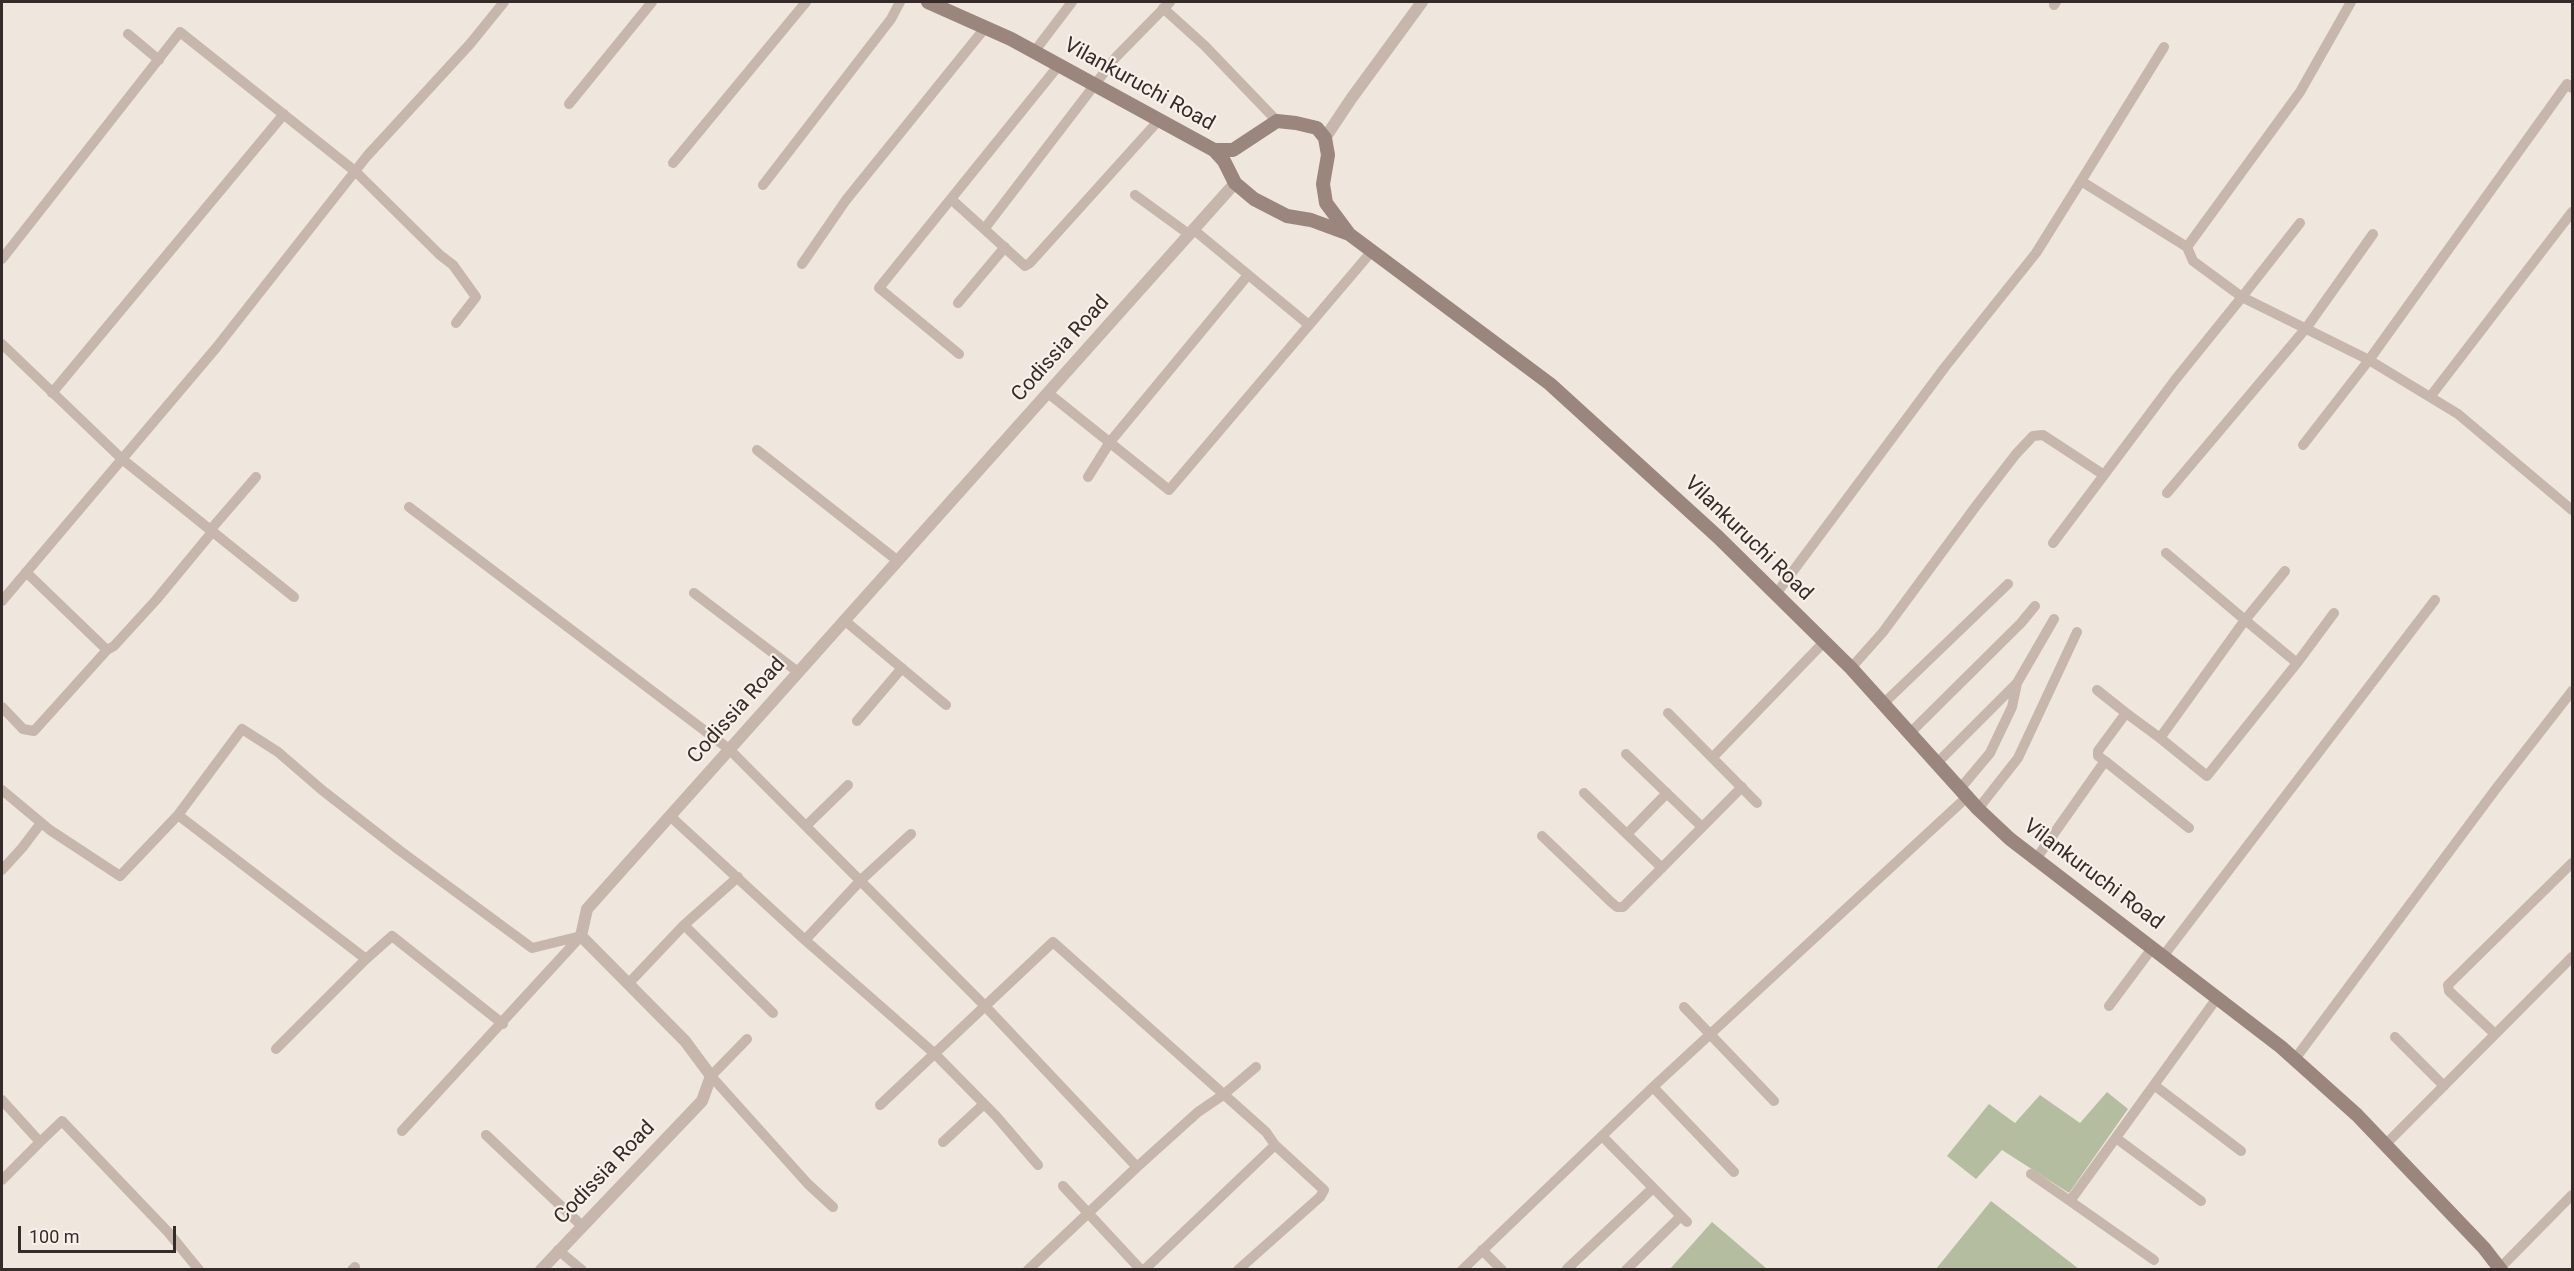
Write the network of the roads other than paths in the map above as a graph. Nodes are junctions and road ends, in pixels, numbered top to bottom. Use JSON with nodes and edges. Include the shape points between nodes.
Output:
{"nodes":[{"id":1,"x":504,"y":2,"type":"edge"},
{"id":2,"x":652,"y":2,"type":"edge"},
{"id":3,"x":806,"y":2,"type":"edge"},
{"id":4,"x":900,"y":2,"type":"edge"},
{"id":5,"x":928,"y":2,"type":"edge"},
{"id":6,"x":1072,"y":2,"type":"edge"},
{"id":7,"x":1422,"y":2,"type":"edge"},
{"id":8,"x":2351,"y":2,"type":"edge"},
{"id":9,"x":1167,"y":5,"type":"edge"},
{"id":10,"x":985,"y":28,"type":"junction"},
{"id":11,"x":128,"y":34,"type":"dead end"},
{"id":12,"x":2164,"y":47,"type":"dead end"},
{"id":13,"x":1034,"y":52,"type":"junction"},
{"id":14,"x":159,"y":60,"type":"junction"},
{"id":15,"x":1059,"y":65,"type":"junction"},
{"id":16,"x":1092,"y":86,"type":"junction"},
{"id":17,"x":2572,"y":88,"type":"edge"},
{"id":18,"x":569,"y":104,"type":"dead end"},
{"id":19,"x":284,"y":114,"type":"junction"},
{"id":20,"x":1159,"y":120,"type":"junction"},
{"id":21,"x":1277,"y":121,"type":"junction"},
{"id":22,"x":1325,"y":138,"type":"junction"},
{"id":23,"x":1214,"y":150,"type":"junction"},
{"id":24,"x":673,"y":163,"type":"dead end"},
{"id":25,"x":355,"y":171,"type":"junction"},
{"id":26,"x":2081,"y":182,"type":"junction"},
{"id":27,"x":1235,"y":183,"type":"junction"},
{"id":28,"x":763,"y":185,"type":"dead end"},
{"id":29,"x":1135,"y":195,"type":"dead end"},
{"id":30,"x":951,"y":199,"type":"junction"},
{"id":31,"x":2572,"y":212,"type":"edge"},
{"id":32,"x":2300,"y":223,"type":"dead end"},
{"id":33,"x":984,"y":228,"type":"junction"},
{"id":34,"x":1192,"y":232,"type":"junction"},
{"id":35,"x":1349,"y":234,"type":"junction"},
{"id":36,"x":2373,"y":234,"type":"dead end"},
{"id":37,"x":1005,"y":247,"type":"junction"},
{"id":38,"x":2187,"y":247,"type":"junction"},
{"id":39,"x":1372,"y":251,"type":"junction"},
{"id":40,"x":2,"y":259,"type":"edge"},
{"id":41,"x":802,"y":264,"type":"dead end"},
{"id":42,"x":1248,"y":275,"type":"junction"},
{"id":43,"x":2242,"y":297,"type":"junction"},
{"id":44,"x":958,"y":303,"type":"dead end"},
{"id":45,"x":456,"y":323,"type":"dead end"},
{"id":46,"x":1309,"y":325,"type":"junction"},
{"id":47,"x":2307,"y":327,"type":"junction"},
{"id":48,"x":3,"y":348,"type":"edge"},
{"id":49,"x":959,"y":354,"type":"dead end"},
{"id":50,"x":2369,"y":360,"type":"junction"},
{"id":51,"x":52,"y":393,"type":"junction"},
{"id":52,"x":1048,"y":393,"type":"junction"},
{"id":53,"x":2430,"y":398,"type":"junction"},
{"id":54,"x":1110,"y":442,"type":"junction"},
{"id":55,"x":2303,"y":445,"type":"dead end"},
{"id":56,"x":757,"y":450,"type":"dead end"},
{"id":57,"x":122,"y":459,"type":"junction"},
{"id":58,"x":2104,"y":475,"type":"junction"},
{"id":59,"x":256,"y":477,"type":"dead end"},
{"id":60,"x":1088,"y":477,"type":"dead end"},
{"id":61,"x":2167,"y":493,"type":"dead end"},
{"id":62,"x":409,"y":507,"type":"dead end"},
{"id":63,"x":2572,"y":510,"type":"edge"},
{"id":64,"x":213,"y":531,"type":"junction"},
{"id":65,"x":2053,"y":543,"type":"dead end"},
{"id":66,"x":2166,"y":553,"type":"dead end"},
{"id":67,"x":898,"y":561,"type":"junction"},
{"id":68,"x":2285,"y":571,"type":"dead end"},
{"id":69,"x":26,"y":572,"type":"junction"},
{"id":70,"x":2008,"y":584,"type":"dead end"},
{"id":71,"x":694,"y":593,"type":"dead end"},
{"id":72,"x":1776,"y":594,"type":"junction"},
{"id":73,"x":294,"y":597,"type":"dead end"},
{"id":74,"x":2435,"y":600,"type":"dead end"},
{"id":75,"x":2,"y":602,"type":"edge"},
{"id":76,"x":2035,"y":606,"type":"dead end"},
{"id":77,"x":2334,"y":613,"type":"dead end"},
{"id":78,"x":2054,"y":619,"type":"dead end"},
{"id":79,"x":844,"y":620,"type":"junction"},
{"id":80,"x":2245,"y":620,"type":"junction"},
{"id":81,"x":2077,"y":632,"type":"dead end"},
{"id":82,"x":1824,"y":642,"type":"junction"},
{"id":83,"x":107,"y":650,"type":"junction"},
{"id":84,"x":2297,"y":663,"type":"junction"},
{"id":85,"x":902,"y":668,"type":"junction"},
{"id":86,"x":1851,"y":668,"type":"junction"},
{"id":87,"x":798,"y":672,"type":"junction"},
{"id":88,"x":2017,"y":682,"type":"junction"},
{"id":89,"x":2097,"y":690,"type":"dead end"},
{"id":90,"x":2572,"y":691,"type":"edge"},
{"id":91,"x":1883,"y":704,"type":"junction"},
{"id":92,"x":946,"y":705,"type":"dead end"},
{"id":93,"x":2,"y":707,"type":"edge"},
{"id":94,"x":1668,"y":713,"type":"dead end"},
{"id":95,"x":2126,"y":713,"type":"junction"},
{"id":96,"x":857,"y":722,"type":"dead end"},
{"id":97,"x":1909,"y":734,"type":"junction"},
{"id":98,"x":2160,"y":738,"type":"junction"},
{"id":99,"x":729,"y":749,"type":"junction"},
{"id":100,"x":1626,"y":754,"type":"dead end"},
{"id":101,"x":1713,"y":757,"type":"junction"},
{"id":102,"x":2105,"y":762,"type":"junction"},
{"id":103,"x":1936,"y":764,"type":"junction"},
{"id":104,"x":848,"y":786,"type":"dead end"},
{"id":105,"x":1742,"y":787,"type":"junction"},
{"id":106,"x":2,"y":790,"type":"edge"},
{"id":107,"x":1584,"y":793,"type":"dead end"},
{"id":108,"x":1667,"y":793,"type":"junction"},
{"id":109,"x":1963,"y":793,"type":"junction"},
{"id":110,"x":1757,"y":803,"type":"dead end"},
{"id":111,"x":1978,"y":809,"type":"junction"},
{"id":112,"x":178,"y":815,"type":"junction"},
{"id":113,"x":670,"y":816,"type":"junction"},
{"id":114,"x":40,"y":823,"type":"junction"},
{"id":115,"x":806,"y":825,"type":"junction"},
{"id":116,"x":1702,"y":827,"type":"junction"},
{"id":117,"x":2189,"y":828,"type":"dead end"},
{"id":118,"x":911,"y":834,"type":"dead end"},
{"id":119,"x":1627,"y":834,"type":"junction"},
{"id":120,"x":1542,"y":836,"type":"dead end"},
{"id":121,"x":2036,"y":859,"type":"junction"},
{"id":122,"x":2572,"y":863,"type":"edge"},
{"id":123,"x":1662,"y":868,"type":"junction"},
{"id":124,"x":2,"y":870,"type":"edge"},
{"id":125,"x":738,"y":877,"type":"junction"},
{"id":126,"x":861,"y":880,"type":"junction"},
{"id":127,"x":684,"y":925,"type":"junction"},
{"id":128,"x":581,"y":936,"type":"junction"},
{"id":129,"x":805,"y":940,"type":"junction"},
{"id":130,"x":2158,"y":951,"type":"junction"},
{"id":131,"x":2572,"y":957,"type":"edge"},
{"id":132,"x":366,"y":959,"type":"junction"},
{"id":133,"x":629,"y":983,"type":"junction"},
{"id":134,"x":2217,"y":998,"type":"junction"},
{"id":135,"x":985,"y":1006,"type":"junction"},
{"id":136,"x":2109,"y":1006,"type":"dead end"},
{"id":137,"x":1684,"y":1007,"type":"dead end"},
{"id":138,"x":773,"y":1013,"type":"dead end"},
{"id":139,"x":503,"y":1024,"type":"junction"},
{"id":140,"x":1710,"y":1034,"type":"junction"},
{"id":141,"x":2495,"y":1034,"type":"junction"},
{"id":142,"x":2395,"y":1037,"type":"dead end"},
{"id":143,"x":747,"y":1039,"type":"dead end"},
{"id":144,"x":276,"y":1049,"type":"dead end"},
{"id":145,"x":935,"y":1054,"type":"junction"},
{"id":146,"x":2295,"y":1059,"type":"junction"},
{"id":147,"x":1256,"y":1067,"type":"dead end"},
{"id":148,"x":711,"y":1076,"type":"junction"},
{"id":149,"x":2154,"y":1085,"type":"junction"},
{"id":150,"x":2444,"y":1086,"type":"junction"},
{"id":151,"x":1653,"y":1087,"type":"junction"},
{"id":152,"x":1223,"y":1095,"type":"junction"},
{"id":153,"x":2,"y":1100,"type":"edge"},
{"id":154,"x":1774,"y":1101,"type":"dead end"},
{"id":155,"x":984,"y":1104,"type":"junction"},
{"id":156,"x":879,"y":1105,"type":"dead end"},
{"id":157,"x":402,"y":1131,"type":"dead end"},
{"id":158,"x":486,"y":1135,"type":"dead end"},
{"id":159,"x":1602,"y":1136,"type":"junction"},
{"id":160,"x":2116,"y":1138,"type":"junction"},
{"id":161,"x":40,"y":1142,"type":"junction"},
{"id":162,"x":943,"y":1142,"type":"dead end"},
{"id":163,"x":2386,"y":1144,"type":"junction"},
{"id":164,"x":1275,"y":1145,"type":"junction"},
{"id":165,"x":2241,"y":1151,"type":"dead end"},
{"id":166,"x":1038,"y":1165,"type":"dead end"},
{"id":167,"x":1137,"y":1167,"type":"junction"},
{"id":168,"x":1734,"y":1172,"type":"dead end"},
{"id":169,"x":2031,"y":1174,"type":"dead end"},
{"id":170,"x":2,"y":1180,"type":"edge"},
{"id":171,"x":1063,"y":1186,"type":"dead end"},
{"id":172,"x":1653,"y":1188,"type":"junction"},
{"id":173,"x":2572,"y":1195,"type":"edge"},
{"id":174,"x":2070,"y":1201,"type":"junction"},
{"id":175,"x":2201,"y":1201,"type":"dead end"},
{"id":176,"x":834,"y":1207,"type":"dead end"},
{"id":177,"x":1087,"y":1213,"type":"junction"},
{"id":178,"x":581,"y":1226,"type":"junction"},
{"id":179,"x":558,"y":1250,"type":"junction"},
{"id":180,"x":1482,"y":1250,"type":"junction"},
{"id":181,"x":2154,"y":1260,"type":"dead end"},
{"id":182,"x":199,"y":1269,"type":"edge"},
{"id":183,"x":541,"y":1269,"type":"edge"},
{"id":184,"x":582,"y":1269,"type":"edge"},
{"id":185,"x":1029,"y":1269,"type":"edge"},
{"id":186,"x":1142,"y":1269,"type":"edge"},
{"id":187,"x":1238,"y":1269,"type":"edge"},
{"id":188,"x":1462,"y":1269,"type":"edge"},
{"id":189,"x":1502,"y":1269,"type":"edge"},
{"id":190,"x":1567,"y":1269,"type":"edge"},
{"id":191,"x":1626,"y":1269,"type":"edge"},
{"id":192,"x":2501,"y":1269,"type":"edge"}],
"edges":[{"from":1,"to":25,"type":"street"},
{"from":2,"to":18,"type":"street"},
{"from":3,"to":24,"type":"street"},
{"from":4,"to":28,"type":"street"},
{"from":5,"to":10,"type":"main road","name":"Vilankuruchi Road"},
{"from":6,"to":13,"type":"street"},
{"from":7,"to":22,"type":"street"},
{"from":8,"to":38,"type":"street","via":[[2300,92]]},
{"from":9,"to":16,"type":"street"},
{"from":9,"to":21,"type":"street"},
{"from":10,"to":13,"type":"main road","name":"Vilankuruchi Road"},
{"from":10,"to":41,"type":"street","via":[[846,200]]},
{"from":11,"to":14,"type":"street"},
{"from":12,"to":26,"type":"street"},
{"from":13,"to":15,"type":"main road","name":"Vilankuruchi Road"},
{"from":14,"to":19,"type":"street","via":[[180,32]]},
{"from":14,"to":40,"type":"street"},
{"from":15,"to":16,"type":"main road","name":"Vilankuruchi Road"},
{"from":15,"to":30,"type":"street"},
{"from":16,"to":20,"type":"main road","name":"Vilankuruchi Road"},
{"from":16,"to":33,"type":"street"},
{"from":17,"to":50,"type":"street","via":[[2566,84]]},
{"from":19,"to":25,"type":"street"},
{"from":19,"to":51,"type":"street"},
{"from":20,"to":23,"type":"main road","name":"Vilankuruchi Road"},
{"from":20,"to":37,"type":"street","via":[[1030,263],[1024,266]]},
{"from":21,"to":22,"type":"main road","via":[[1317,128]]},
{"from":21,"to":23,"type":"main road","name":"Vilankuruchi Road","via":[[1233,150]]},
{"from":22,"to":35,"type":"main road","name":"Vilankuruchi Road","via":[[1326,203]]},
{"from":23,"to":27,"type":"main road"},
{"from":25,"to":45,"type":"street","via":[[453,265],[476,297]]},
{"from":25,"to":57,"type":"street","via":[[216,348]]},
{"from":26,"to":38,"type":"street"},
{"from":26,"to":72,"type":"street","via":[[2036,253],[1945,367]]},
{"from":27,"to":34,"type":"street","name":"Codissia Road"},
{"from":27,"to":35,"type":"main road","via":[[1254,199],[1287,216]]},
{"from":29,"to":34,"type":"street"},
{"from":30,"to":33,"type":"street"},
{"from":30,"to":49,"type":"street","via":[[879,288]]},
{"from":31,"to":53,"type":"street"},
{"from":32,"to":43,"type":"street"},
{"from":33,"to":37,"type":"street"},
{"from":34,"to":42,"type":"street"},
{"from":34,"to":52,"type":"street","name":"Codissia Road"},
{"from":35,"to":39,"type":"main road","name":"Vilankuruchi Road"},
{"from":36,"to":47,"type":"street"},
{"from":37,"to":44,"type":"street"},
{"from":38,"to":43,"type":"street","via":[[2193,261]]},
{"from":39,"to":46,"type":"street"},
{"from":39,"to":72,"type":"main road","name":"Vilankuruchi Road","via":[[1550,384]]},
{"from":42,"to":46,"type":"street"},
{"from":42,"to":54,"type":"street"},
{"from":43,"to":47,"type":"street"},
{"from":43,"to":58,"type":"street"},
{"from":46,"to":54,"type":"street","via":[[1169,490]]},
{"from":47,"to":50,"type":"street"},
{"from":47,"to":61,"type":"street"},
{"from":48,"to":51,"type":"street"},
{"from":50,"to":53,"type":"street"},
{"from":50,"to":55,"type":"street"},
{"from":51,"to":57,"type":"street"},
{"from":52,"to":54,"type":"street"},
{"from":52,"to":67,"type":"street","name":"Codissia Road"},
{"from":53,"to":63,"type":"street","via":[[2458,414]]},
{"from":54,"to":60,"type":"street"},
{"from":56,"to":67,"type":"street"},
{"from":57,"to":64,"type":"street"},
{"from":57,"to":69,"type":"street"},
{"from":58,"to":65,"type":"street"},
{"from":58,"to":86,"type":"street","via":[[2043,435],[2033,436]]},
{"from":59,"to":64,"type":"street"},
{"from":62,"to":99,"type":"street"},
{"from":64,"to":73,"type":"street"},
{"from":64,"to":83,"type":"street","via":[[156,600]]},
{"from":66,"to":80,"type":"street"},
{"from":67,"to":79,"type":"street","name":"Codissia Road"},
{"from":68,"to":80,"type":"street"},
{"from":69,"to":75,"type":"street"},
{"from":69,"to":83,"type":"street"},
{"from":70,"to":91,"type":"street"},
{"from":71,"to":87,"type":"street"},
{"from":72,"to":82,"type":"main road","name":"Vilankuruchi Road"},
{"from":74,"to":130,"type":"street"},
{"from":76,"to":97,"type":"street"},
{"from":77,"to":84,"type":"street"},
{"from":78,"to":88,"type":"street"},
{"from":79,"to":85,"type":"street"},
{"from":79,"to":87,"type":"street","name":"Codissia Road"},
{"from":80,"to":84,"type":"street"},
{"from":80,"to":98,"type":"street"},
{"from":81,"to":111,"type":"street","via":[[2018,758]]},
{"from":82,"to":86,"type":"main road","name":"Vilankuruchi Road"},
{"from":82,"to":101,"type":"street"},
{"from":83,"to":93,"type":"street","via":[[34,731],[23,729]]},
{"from":84,"to":98,"type":"street","via":[[2206,776]]},
{"from":85,"to":92,"type":"street"},
{"from":85,"to":96,"type":"street"},
{"from":86,"to":91,"type":"main road","name":"Vilankuruchi Road"},
{"from":87,"to":99,"type":"street","name":"Codissia Road"},
{"from":88,"to":103,"type":"street"},
{"from":88,"to":109,"type":"street","via":[[2012,707],[1990,753]]},
{"from":89,"to":95,"type":"street"},
{"from":90,"to":146,"type":"street"},
{"from":91,"to":97,"type":"main road","name":"Vilankuruchi Road"},
{"from":94,"to":101,"type":"street"},
{"from":95,"to":98,"type":"street"},
{"from":95,"to":102,"type":"street","via":[[2098,751]]},
{"from":97,"to":103,"type":"main road","name":"Vilankuruchi Road"},
{"from":99,"to":113,"type":"street","name":"Codissia Road"},
{"from":99,"to":115,"type":"street"},
{"from":100,"to":108,"type":"street"},
{"from":101,"to":105,"type":"street"},
{"from":102,"to":117,"type":"street"},
{"from":102,"to":121,"type":"street"},
{"from":103,"to":109,"type":"main road","name":"Vilankuruchi Road"},
{"from":104,"to":115,"type":"street"},
{"from":105,"to":110,"type":"street"},
{"from":105,"to":116,"type":"street"},
{"from":106,"to":114,"type":"street"},
{"from":107,"to":119,"type":"street"},
{"from":108,"to":116,"type":"street"},
{"from":108,"to":119,"type":"street"},
{"from":109,"to":111,"type":"main road","name":"Vilankuruchi Road"},
{"from":109,"to":140,"type":"street"},
{"from":111,"to":121,"type":"main road","name":"Vilankuruchi Road"},
{"from":112,"to":114,"type":"street","via":[[120,876]]},
{"from":112,"to":128,"type":"street","via":[[243,729],[532,948]]},
{"from":112,"to":132,"type":"street"},
{"from":113,"to":125,"type":"street"},
{"from":113,"to":128,"type":"street","name":"Codissia Road","via":[[587,909]]},
{"from":114,"to":124,"type":"street"},
{"from":115,"to":126,"type":"street"},
{"from":116,"to":123,"type":"street"},
{"from":118,"to":126,"type":"street"},
{"from":119,"to":123,"type":"street"},
{"from":120,"to":123,"type":"street","via":[[1617,907],[1628,904]]},
{"from":121,"to":130,"type":"main road","name":"Vilankuruchi Road"},
{"from":122,"to":141,"type":"street","via":[[2448,985],[2448,991]]},
{"from":125,"to":127,"type":"street"},
{"from":125,"to":129,"type":"street"},
{"from":126,"to":129,"type":"street"},
{"from":126,"to":135,"type":"street"},
{"from":127,"to":133,"type":"street"},
{"from":127,"to":138,"type":"street"},
{"from":128,"to":133,"type":"street"},
{"from":128,"to":139,"type":"street"},
{"from":129,"to":145,"type":"street"},
{"from":130,"to":134,"type":"main road","name":"Vilankuruchi Road"},
{"from":130,"to":136,"type":"street"},
{"from":131,"to":141,"type":"street"},
{"from":132,"to":139,"type":"street","via":[[392,936]]},
{"from":132,"to":144,"type":"street"},
{"from":133,"to":148,"type":"street","via":[[685,1041]]},
{"from":134,"to":146,"type":"main road","name":"Vilankuruchi Road"},
{"from":134,"to":149,"type":"street"},
{"from":135,"to":145,"type":"street"},
{"from":135,"to":152,"type":"street","via":[[1053,942]]},
{"from":135,"to":167,"type":"street"},
{"from":137,"to":140,"type":"street"},
{"from":139,"to":157,"type":"street"},
{"from":140,"to":151,"type":"street"},
{"from":140,"to":154,"type":"street"},
{"from":141,"to":150,"type":"street"},
{"from":142,"to":150,"type":"street"},
{"from":143,"to":148,"type":"street"},
{"from":145,"to":155,"type":"street"},
{"from":145,"to":156,"type":"street"},
{"from":146,"to":163,"type":"main road","name":"Vilankuruchi Road"},
{"from":147,"to":152,"type":"street"},
{"from":148,"to":176,"type":"street","via":[[808,1184]]},
{"from":148,"to":178,"type":"street","name":"Codissia Road","via":[[702,1101]]},
{"from":149,"to":160,"type":"street"},
{"from":149,"to":165,"type":"street"},
{"from":150,"to":163,"type":"street"},
{"from":151,"to":159,"type":"street"},
{"from":151,"to":168,"type":"street"},
{"from":152,"to":164,"type":"street","via":[[1266,1132]]},
{"from":152,"to":167,"type":"street","via":[[1198,1112]]},
{"from":153,"to":161,"type":"street"},
{"from":155,"to":162,"type":"street"},
{"from":155,"to":166,"type":"street"},
{"from":158,"to":178,"type":"street"},
{"from":159,"to":172,"type":"street"},
{"from":159,"to":180,"type":"street"},
{"from":160,"to":174,"type":"street"},
{"from":160,"to":175,"type":"street"},
{"from":161,"to":170,"type":"street"},
{"from":161,"to":182,"type":"street","via":[[62,1121]]},
{"from":163,"to":192,"type":"main road","name":"Vilankuruchi Road"},
{"from":164,"to":186,"type":"street"},
{"from":164,"to":187,"type":"street","via":[[1324,1190]]},
{"from":167,"to":177,"type":"street"},
{"from":169,"to":174,"type":"street"},
{"from":171,"to":177,"type":"street"},
{"from":172,"to":190,"type":"street"},
{"from":172,"to":191,"type":"street","via":[[1684,1219]]},
{"from":173,"to":192,"type":"street"},
{"from":174,"to":181,"type":"street"},
{"from":177,"to":185,"type":"street"},
{"from":177,"to":186,"type":"street"},
{"from":178,"to":179,"type":"street","name":"Codissia Road"},
{"from":179,"to":183,"type":"street","name":"Codissia Road"},
{"from":179,"to":184,"type":"street"},
{"from":180,"to":188,"type":"street"},
{"from":180,"to":189,"type":"street"}]}
